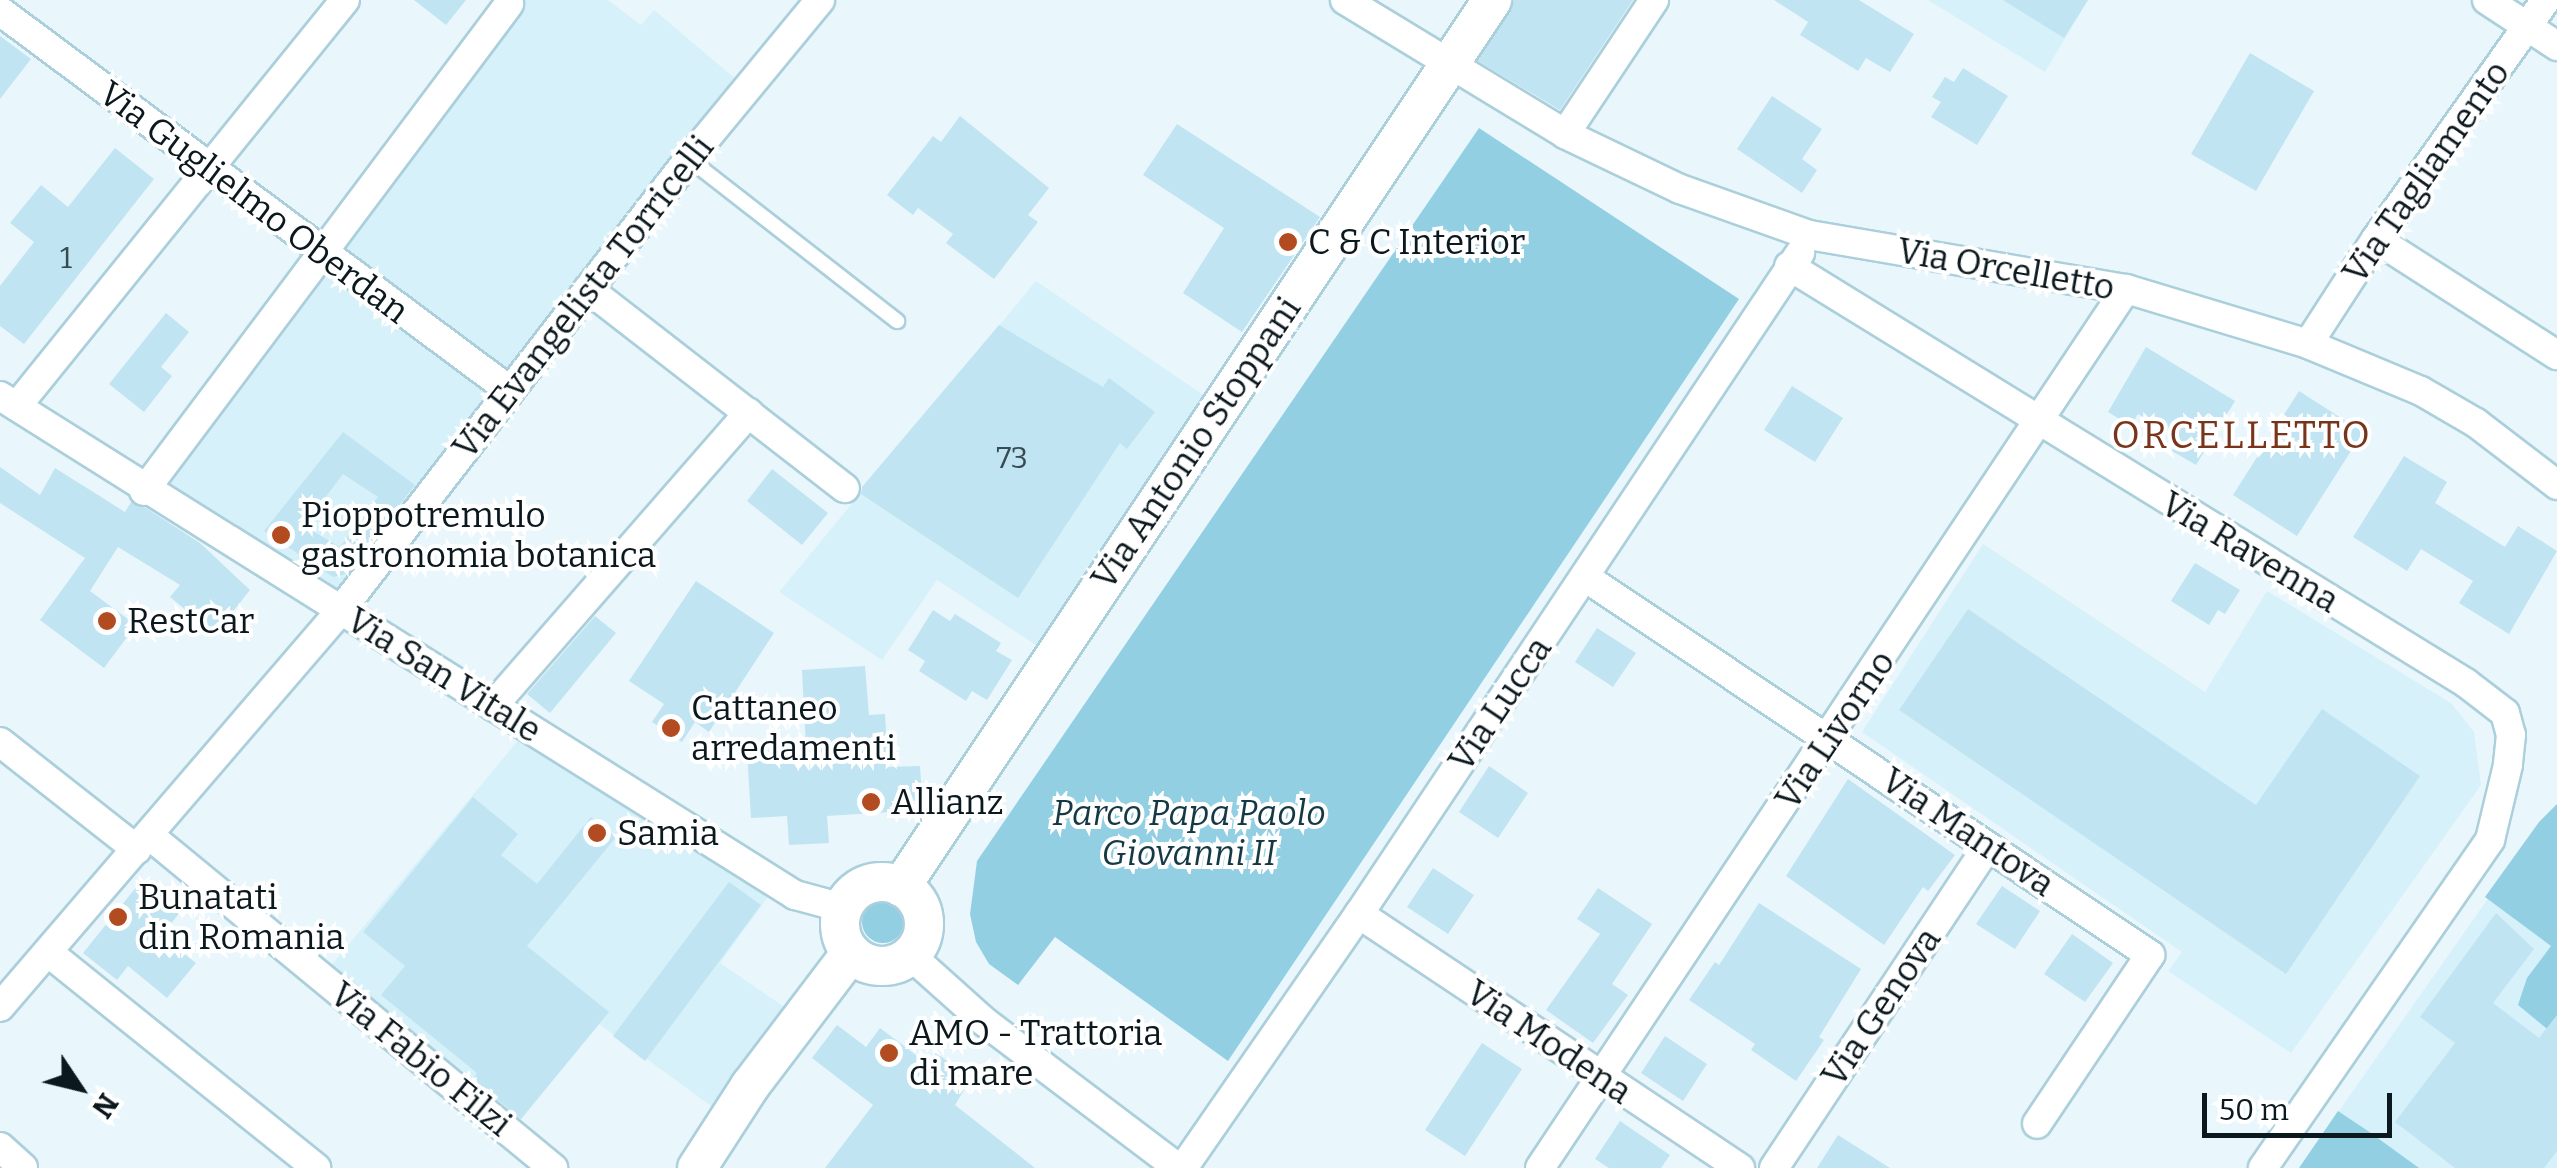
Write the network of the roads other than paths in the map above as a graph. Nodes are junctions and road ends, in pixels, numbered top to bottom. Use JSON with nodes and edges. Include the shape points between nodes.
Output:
{"nodes":[{"id":1,"x":345,"y":0,"type":"edge"},
{"id":2,"x":820,"y":0,"type":"edge"},
{"id":3,"x":1345,"y":0,"type":"edge"},
{"id":4,"x":1492,"y":0,"type":"edge"},
{"id":5,"x":1654,"y":0,"type":"edge"},
{"id":6,"x":2487,"y":0,"type":"edge"},
{"id":7,"x":2546,"y":0,"type":"edge"},
{"id":8,"x":509,"y":4,"type":"dead end"},
{"id":9,"x":0,"y":11,"type":"edge"},
{"id":10,"x":2528,"y":26,"type":"junction"},
{"id":11,"x":2557,"y":46,"type":"edge"},
{"id":12,"x":1449,"y":64,"type":"junction"},
{"id":13,"x":1565,"y":134,"type":"junction"},
{"id":14,"x":689,"y":159,"type":"junction"},
{"id":15,"x":207,"y":169,"type":"junction"},
{"id":16,"x":1809,"y":235,"type":"junction"},
{"id":17,"x":2376,"y":239,"type":"junction"},
{"id":18,"x":322,"y":254,"type":"junction"},
{"id":19,"x":1789,"y":266,"type":"junction"},
{"id":20,"x":588,"y":289,"type":"junction"},
{"id":21,"x":2126,"y":290,"type":"junction"},
{"id":22,"x":897,"y":322,"type":"dead end"},
{"id":23,"x":2308,"y":344,"type":"junction"},
{"id":24,"x":2557,"y":355,"type":"edge"},
{"id":25,"x":509,"y":390,"type":"junction"},
{"id":26,"x":8,"y":401,"type":"edge"},
{"id":27,"x":749,"y":414,"type":"junction"},
{"id":28,"x":2039,"y":422,"type":"junction"},
{"id":29,"x":2557,"y":485,"type":"edge"},
{"id":30,"x":845,"y":488,"type":"dead end"},
{"id":31,"x":144,"y":490,"type":"junction"},
{"id":32,"x":1585,"y":577,"type":"junction"},
{"id":33,"x":342,"y":610,"type":"junction"},
{"id":34,"x":493,"y":706,"type":"junction"},
{"id":35,"x":1830,"y":738,"type":"junction"},
{"id":36,"x":0,"y":742,"type":"edge"},
{"id":37,"x":143,"y":843,"type":"junction"},
{"id":38,"x":1988,"y":847,"type":"junction"},
{"id":39,"x":901,"y":886,"type":"junction"},
{"id":40,"x":843,"y":908,"type":"junction"},
{"id":41,"x":1359,"y":914,"type":"junction"},
{"id":42,"x":852,"y":953,"type":"junction"},
{"id":43,"x":49,"y":954,"type":"junction"},
{"id":44,"x":910,"y":955,"type":"junction"},
{"id":45,"x":0,"y":1007,"type":"edge"},
{"id":46,"x":1602,"y":1078,"type":"junction"},
{"id":47,"x":2038,"y":1124,"type":"dead end"},
{"id":48,"x":0,"y":1147,"type":"edge"},
{"id":49,"x":22,"y":1168,"type":"edge"},
{"id":50,"x":316,"y":1168,"type":"edge"},
{"id":51,"x":553,"y":1168,"type":"edge"},
{"id":52,"x":698,"y":1168,"type":"edge"},
{"id":53,"x":1180,"y":1168,"type":"edge"},
{"id":54,"x":1540,"y":1168,"type":"edge"},
{"id":55,"x":1740,"y":1168,"type":"edge"},
{"id":56,"x":1774,"y":1168,"type":"edge"},
{"id":57,"x":2263,"y":1168,"type":"edge"}],
"edges":[{"from":1,"to":15,"type":"street"},
{"from":2,"to":14,"type":"street","name":"Via Evangelista Torricelli"},
{"from":3,"to":12,"type":"street","name":"Via Orcelletto"},
{"from":4,"to":12,"type":"street","name":"Via Antonio Stoppani"},
{"from":5,"to":13,"type":"street"},
{"from":6,"to":10,"type":"street"},
{"from":7,"to":10,"type":"street","name":"Via Tagliamento"},
{"from":8,"to":18,"type":"street"},
{"from":9,"to":15,"type":"street","name":"Via Guglielmo Oberdan"},
{"from":10,"to":11,"type":"street"},
{"from":10,"to":17,"type":"street","name":"Via Tagliamento"},
{"from":12,"to":13,"type":"street","name":"Via Orcelletto"},
{"from":12,"to":39,"type":"street","name":"Via Antonio Stoppani"},
{"from":13,"to":16,"type":"street","name":"Via Orcelletto","via":[[1680,189]]},
{"from":14,"to":20,"type":"street","name":"Via Evangelista Torricelli"},
{"from":14,"to":22,"type":"lane"},
{"from":15,"to":18,"type":"street","name":"Via Guglielmo Oberdan"},
{"from":15,"to":26,"type":"street"},
{"from":16,"to":19,"type":"street","name":"Via Lucca"},
{"from":16,"to":21,"type":"street","name":"Via Orcelletto"},
{"from":17,"to":23,"type":"street","name":"Via Tagliamento"},
{"from":17,"to":24,"type":"street"},
{"from":18,"to":25,"type":"street","name":"Via Guglielmo Oberdan"},
{"from":18,"to":31,"type":"street"},
{"from":19,"to":28,"type":"street","name":"Via Ravenna"},
{"from":19,"to":32,"type":"street","name":"Via Lucca"},
{"from":20,"to":25,"type":"street","name":"Via Evangelista Torricelli"},
{"from":20,"to":27,"type":"street"},
{"from":21,"to":23,"type":"street","name":"Via Orcelletto"},
{"from":21,"to":28,"type":"street","name":"Via Livorno"},
{"from":23,"to":29,"type":"street","name":"Via Orcelletto","via":[[2421,390]]},
{"from":25,"to":33,"type":"street","name":"Via Evangelista Torricelli"},
{"from":26,"to":31,"type":"street","name":"Via San Vitale"},
{"from":27,"to":30,"type":"street"},
{"from":27,"to":34,"type":"street"},
{"from":28,"to":35,"type":"street","name":"Via Livorno"},
{"from":28,"to":57,"type":"street","name":"Via Ravenna","via":[[2466,683],[2505,714],[2508,765],[2490,840]]},
{"from":31,"to":33,"type":"street","name":"Via San Vitale"},
{"from":32,"to":35,"type":"street","name":"Via Mantova"},
{"from":32,"to":41,"type":"street","name":"Via Lucca"},
{"from":33,"to":34,"type":"street","name":"Via San Vitale"},
{"from":33,"to":37,"type":"street","name":"Via Evangelista Torricelli"},
{"from":34,"to":40,"type":"street","name":"Via San Vitale","via":[[794,895]]},
{"from":35,"to":38,"type":"street","name":"Via Mantova"},
{"from":35,"to":46,"type":"street","name":"Via Livorno"},
{"from":36,"to":37,"type":"street","name":"Via Fabio Filzi"},
{"from":37,"to":43,"type":"street","name":"Via Evangelista Torricelli"},
{"from":37,"to":51,"type":"street","name":"Via Fabio Filzi"},
{"from":38,"to":47,"type":"street","name":"Via Mantova","via":[[2150,955]]},
{"from":38,"to":56,"type":"street","name":"Via Genova"},
{"from":39,"to":40,"type":"street","via":[[864,886]]},
{"from":39,"to":44,"type":"street","via":[[924,918]]},
{"from":40,"to":42,"type":"street","via":[[840,927]]},
{"from":41,"to":46,"type":"street","name":"Via Modena"},
{"from":41,"to":53,"type":"street","name":"Via Lucca"},
{"from":42,"to":44,"type":"street","via":[[877,966]]},
{"from":42,"to":52,"type":"street","via":[[750,1086]]},
{"from":43,"to":45,"type":"street","name":"Via Evangelista Torricelli"},
{"from":43,"to":50,"type":"street"},
{"from":44,"to":53,"type":"street","via":[[985,1022]]},
{"from":46,"to":54,"type":"street","name":"Via Livorno"},
{"from":46,"to":55,"type":"street","name":"Via Modena"},
{"from":48,"to":49,"type":"street"}]}
